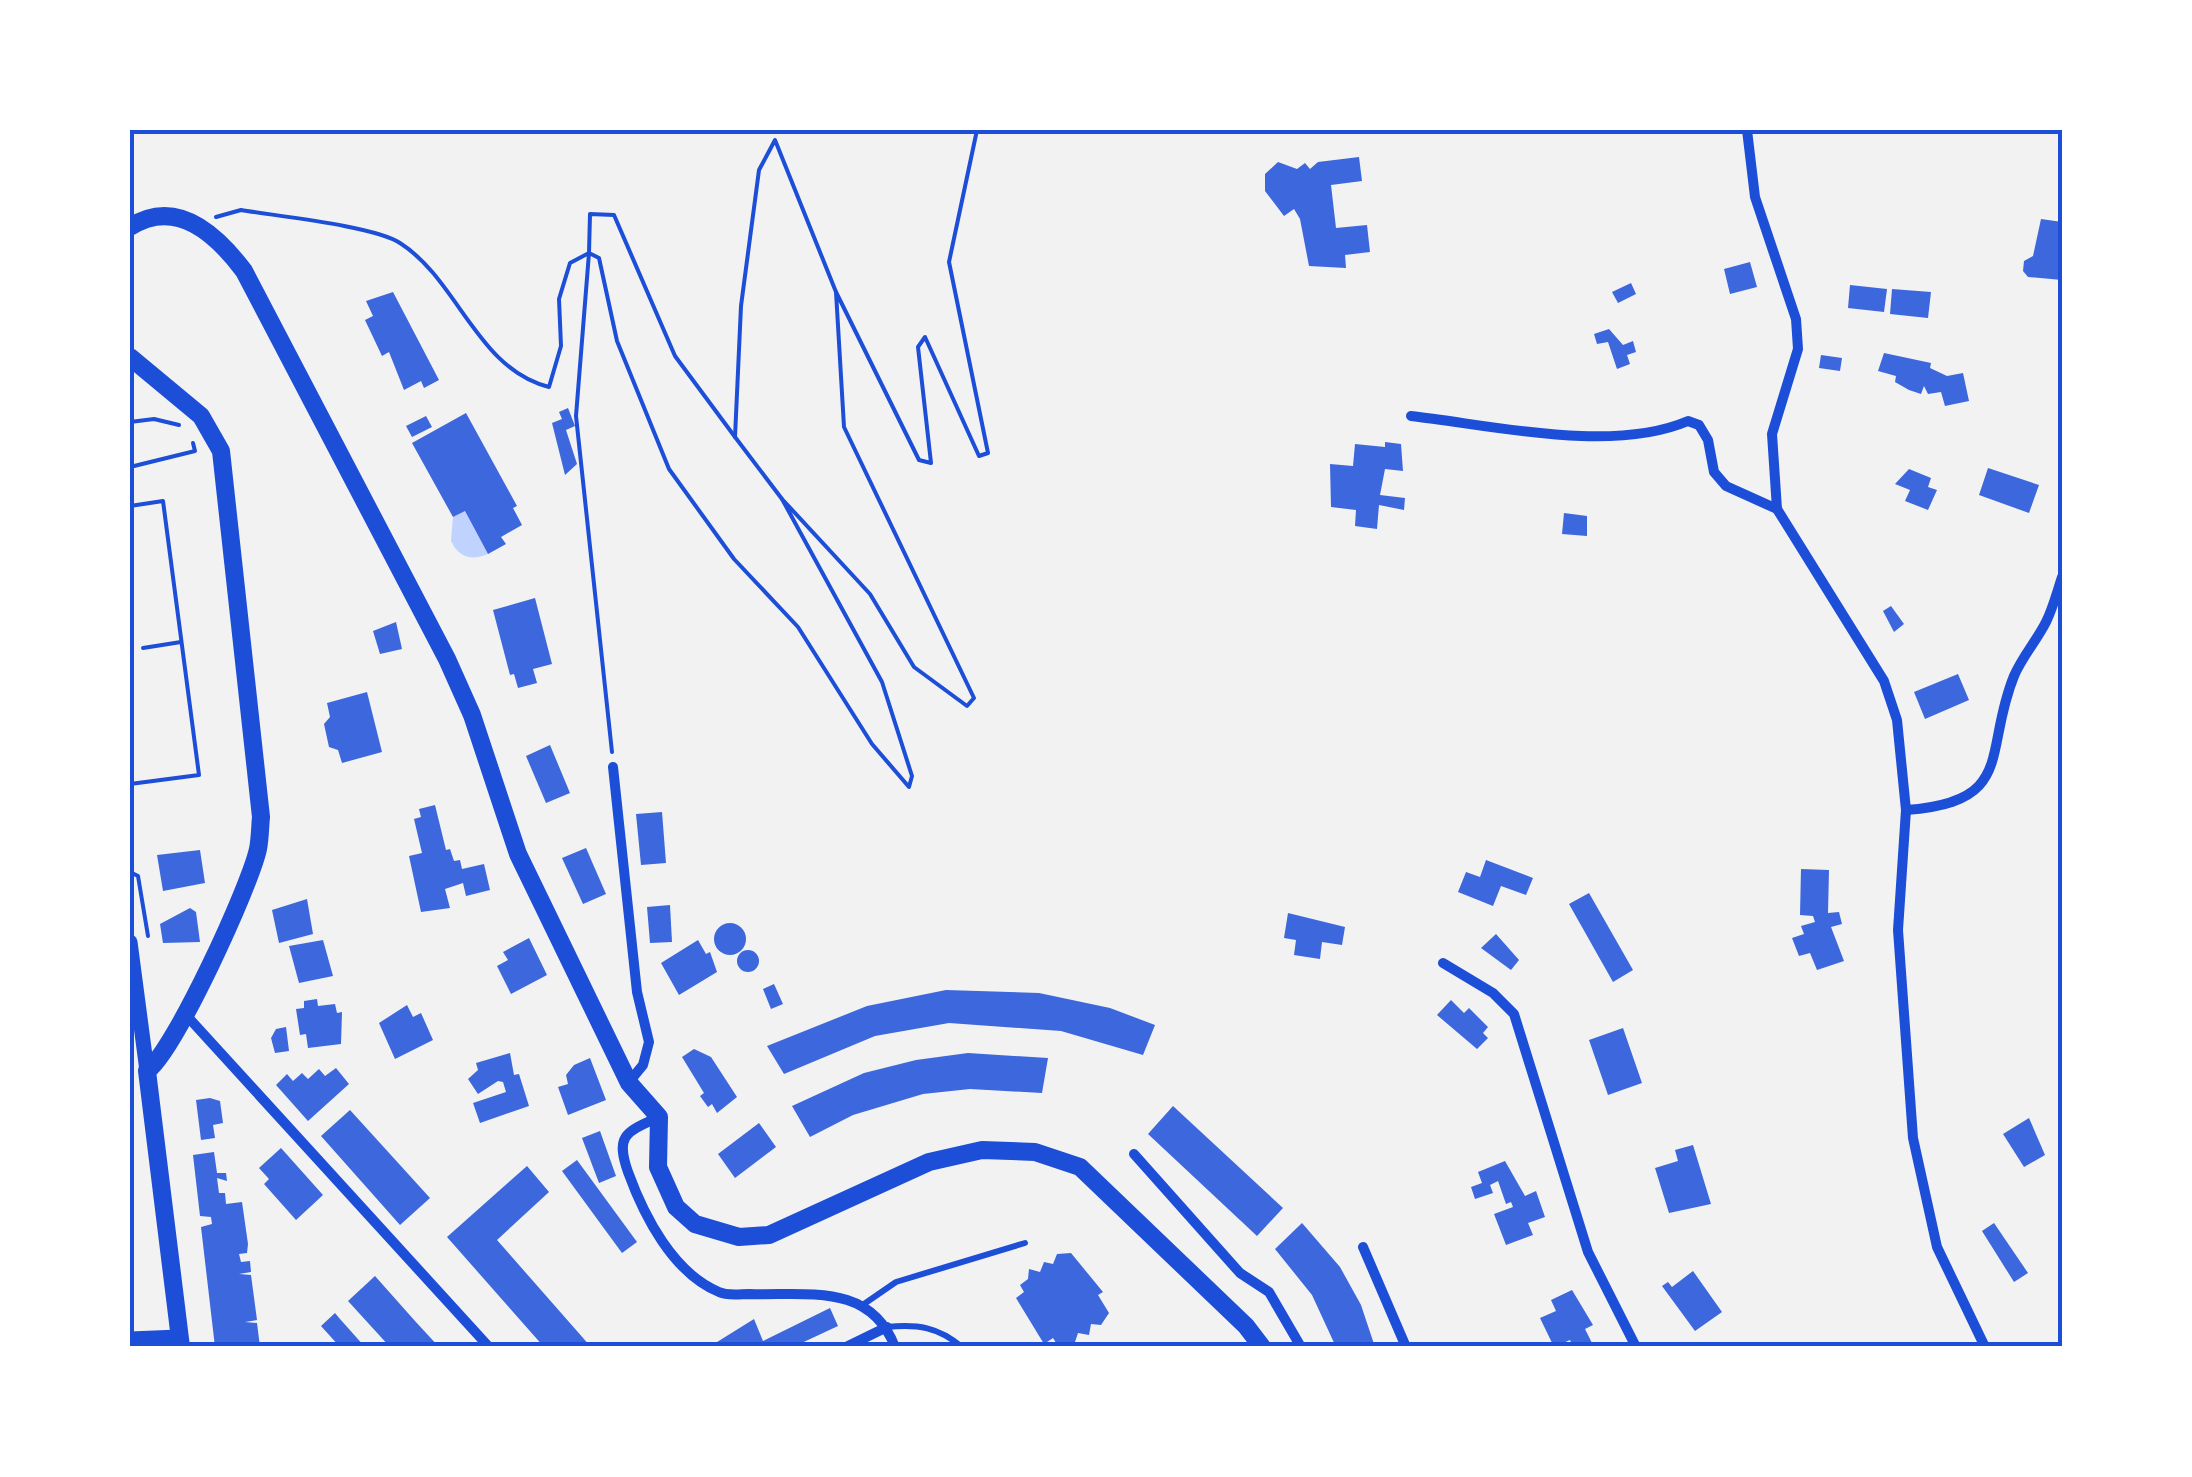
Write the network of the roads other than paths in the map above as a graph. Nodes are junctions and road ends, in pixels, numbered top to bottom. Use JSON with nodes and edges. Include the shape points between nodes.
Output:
{"nodes":[{"id":1,"x":1747,"y":130,"type":"edge"},
{"id":2,"x":130,"y":227,"type":"edge"},
{"id":3,"x":130,"y":357,"type":"edge"},
{"id":4,"x":1410,"y":416,"type":"dead end"},
{"id":5,"x":1776,"y":508,"type":"junction"},
{"id":6,"x":2062,"y":577,"type":"edge"},
{"id":7,"x":613,"y":767,"type":"road end"},
{"id":8,"x":1906,"y":810,"type":"junction"},
{"id":9,"x":130,"y":942,"type":"edge"},
{"id":10,"x":1443,"y":963,"type":"dead end"},
{"id":11,"x":186,"y":1015,"type":"junction"},
{"id":12,"x":147,"y":1071,"type":"junction"},
{"id":13,"x":628,"y":1083,"type":"junction"},
{"id":14,"x":659,"y":1118,"type":"junction"},
{"id":15,"x":1134,"y":1154,"type":"dead end"},
{"id":16,"x":1025,"y":1243,"type":"dead end"},
{"id":17,"x":1363,"y":1247,"type":"dead end"},
{"id":18,"x":864,"y":1304,"type":"junction"},
{"id":19,"x":887,"y":1327,"type":"junction"},
{"id":20,"x":130,"y":1339,"type":"edge"},
{"id":21,"x":180,"y":1342,"type":"edge"},
{"id":22,"x":489,"y":1347,"type":"edge"},
{"id":23,"x":846,"y":1347,"type":"edge"},
{"id":24,"x":894,"y":1347,"type":"edge"},
{"id":25,"x":962,"y":1347,"type":"edge"},
{"id":26,"x":1262,"y":1347,"type":"edge"},
{"id":27,"x":1302,"y":1347,"type":"edge"},
{"id":28,"x":1406,"y":1347,"type":"edge"},
{"id":29,"x":1636,"y":1347,"type":"edge"},
{"id":30,"x":1985,"y":1347,"type":"edge"}],
"edges":[{"from":1,"to":5,"type":"street","via":[[1755,197],[1796,318],[1798,350],[1772,434]]},
{"from":2,"to":13,"type":"main road","via":[[170,217],[196,222],[218,236],[244,270],[447,659],[518,854]]},
{"from":3,"to":11,"type":"main road","via":[[201,416],[221,451],[258,774],[258,850]]},
{"from":4,"to":5,"type":"street","via":[[1576,434],[1629,434],[1688,422],[1708,440],[1714,472],[1726,486]]},
{"from":5,"to":8,"type":"street","via":[[1884,681],[1897,720]]},
{"from":6,"to":8,"type":"street","via":[[2047,620],[2014,676],[1983,783],[1943,808]]},
{"from":7,"to":13,"type":"street","via":[[636,992],[648,1042]]},
{"from":8,"to":30,"type":"street","via":[[1898,930],[1913,1138],[1937,1248]]},
{"from":9,"to":12,"type":"street"},
{"from":10,"to":29,"type":"street","via":[[1514,1014],[1588,1252]]},
{"from":11,"to":12,"type":"main road","via":[[168,1052]]},
{"from":11,"to":22,"type":"street"},
{"from":12,"to":21,"type":"main road"},
{"from":13,"to":14,"type":"main road"},
{"from":14,"to":18,"type":"street","via":[[633,1129],[621,1150],[667,1250],[697,1278],[720,1293],[840,1297]]},
{"from":14,"to":26,"type":"main road","via":[[658,1167],[676,1206],[695,1224],[739,1237],[769,1235],[929,1162],[982,1150],[1035,1152],[1080,1167]]},
{"from":15,"to":27,"type":"street","via":[[1240,1273],[1270,1292]]},
{"from":16,"to":18,"type":"lane","via":[[896,1282]]},
{"from":17,"to":28,"type":"street"},
{"from":18,"to":19,"type":"street"},
{"from":19,"to":23,"type":"street"},
{"from":19,"to":24,"type":"street"},
{"from":19,"to":25,"type":"lane","via":[[918,1324]]},
{"from":20,"to":21,"type":"street"}]}
